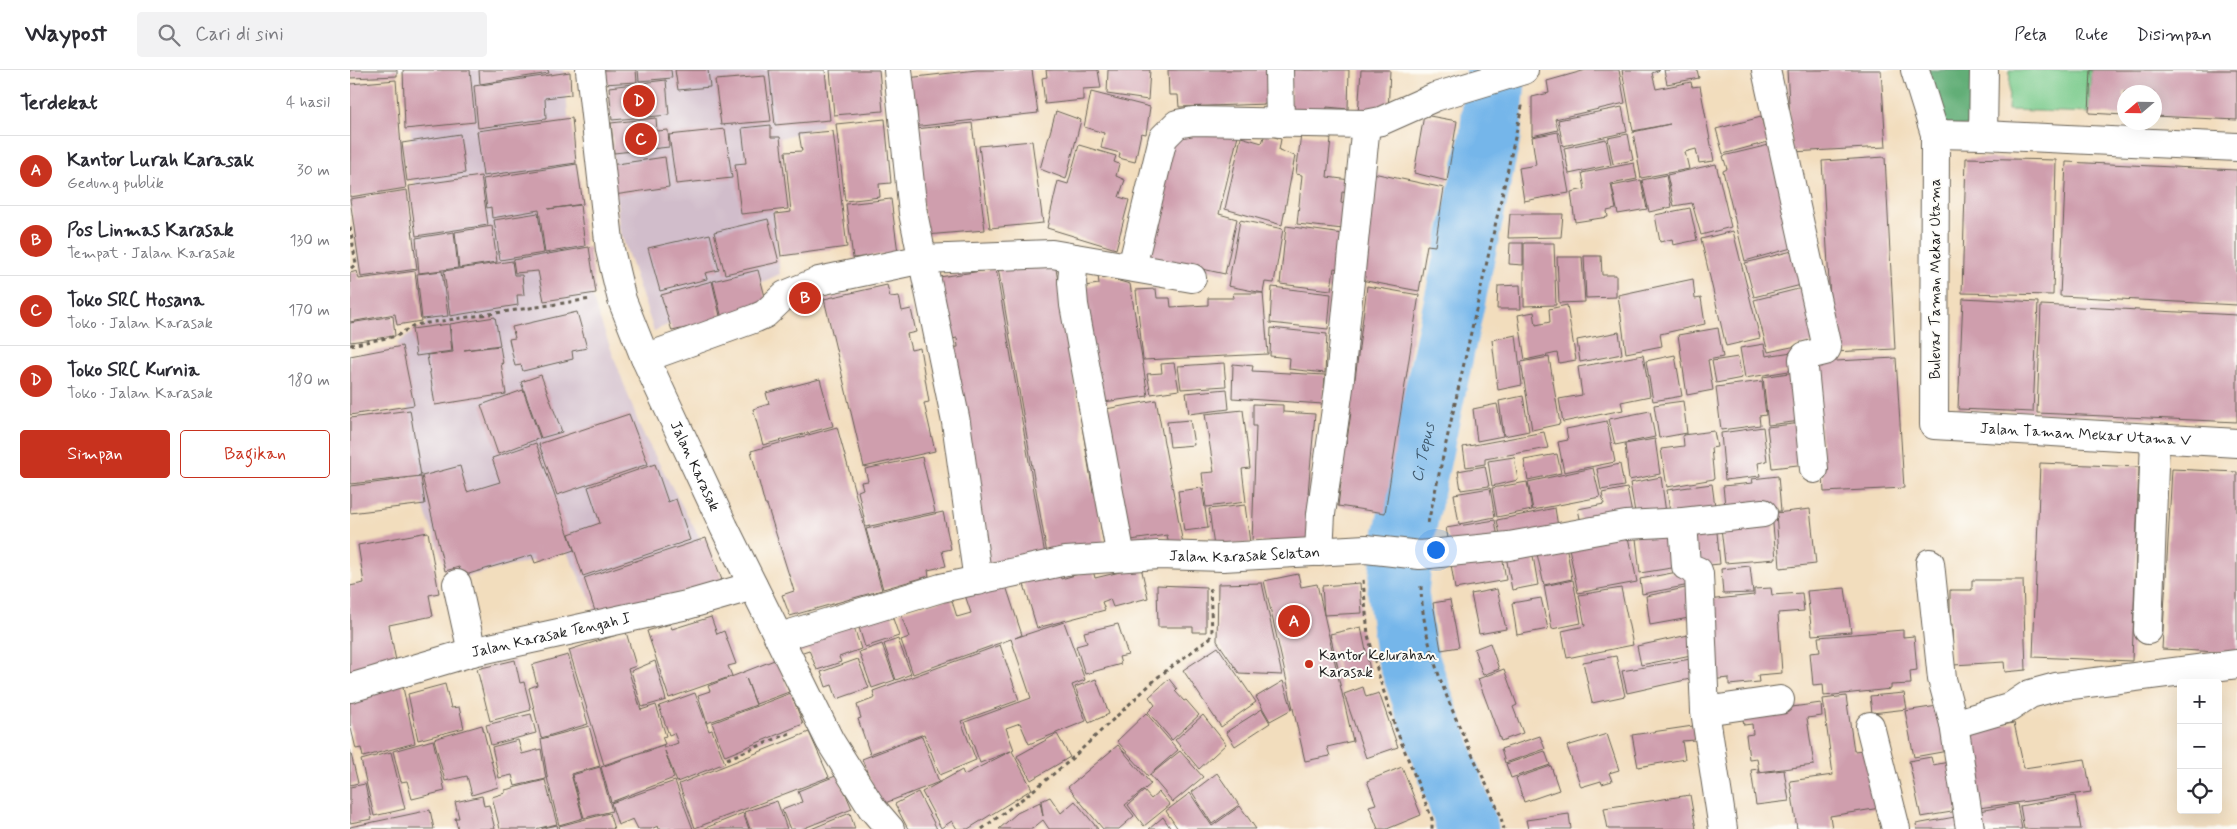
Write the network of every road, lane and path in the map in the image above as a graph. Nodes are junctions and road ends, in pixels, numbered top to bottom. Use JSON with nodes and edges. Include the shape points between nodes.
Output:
{"nodes":[{"id":1,"x":590,"y":70,"type":"edge"},
{"id":2,"x":898,"y":70,"type":"edge"},
{"id":3,"x":1279,"y":70,"type":"edge"},
{"id":4,"x":1523,"y":70,"type":"edge"},
{"id":5,"x":1766,"y":70,"type":"edge"},
{"id":6,"x":1916,"y":70,"type":"edge"},
{"id":7,"x":1984,"y":70,"type":"edge"},
{"id":8,"x":1467,"y":78,"type":"edge"},
{"id":9,"x":1524,"y":99,"type":"dead end"},
{"id":10,"x":1280,"y":123,"type":"junction"},
{"id":11,"x":1366,"y":124,"type":"junction"},
{"id":12,"x":1935,"y":134,"type":"junction"},
{"id":13,"x":1983,"y":135,"type":"junction"},
{"id":14,"x":2237,"y":147,"type":"edge"},
{"id":15,"x":350,"y":227,"type":"edge"},
{"id":16,"x":1074,"y":258,"type":"junction"},
{"id":17,"x":923,"y":259,"type":"junction"},
{"id":18,"x":1132,"y":267,"type":"junction"},
{"id":19,"x":350,"y":269,"type":"edge"},
{"id":20,"x":1192,"y":278,"type":"dead end"},
{"id":21,"x":621,"y":295,"type":"junction"},
{"id":22,"x":350,"y":345,"type":"edge"},
{"id":23,"x":645,"y":358,"type":"junction"},
{"id":24,"x":1934,"y":425,"type":"joint"},
{"id":25,"x":2155,"y":439,"type":"junction"},
{"id":26,"x":2237,"y":443,"type":"edge"},
{"id":27,"x":1814,"y":469,"type":"dead end"},
{"id":28,"x":1763,"y":513,"type":"dead end"},
{"id":29,"x":1683,"y":522,"type":"junction"},
{"id":30,"x":1363,"y":549,"type":"junction"},
{"id":31,"x":1319,"y":552,"type":"junction"},
{"id":32,"x":1414,"y":555,"type":"junction"},
{"id":33,"x":1121,"y":557,"type":"junction"},
{"id":34,"x":1209,"y":557,"type":"junction"},
{"id":35,"x":1930,"y":563,"type":"dead end"},
{"id":36,"x":978,"y":581,"type":"junction"},
{"id":37,"x":458,"y":584,"type":"dead end"},
{"id":38,"x":753,"y":586,"type":"junction"},
{"id":39,"x":2148,"y":630,"type":"dead end"},
{"id":40,"x":780,"y":637,"type":"junction"},
{"id":41,"x":472,"y":652,"type":"junction"},
{"id":42,"x":2237,"y":664,"type":"edge"},
{"id":43,"x":350,"y":688,"type":"edge"},
{"id":44,"x":1780,"y":700,"type":"dead end"},
{"id":45,"x":1705,"y":711,"type":"junction"},
{"id":46,"x":821,"y":721,"type":"junction"},
{"id":47,"x":1954,"y":724,"type":"junction"},
{"id":48,"x":1870,"y":726,"type":"dead end"},
{"id":49,"x":727,"y":759,"type":"dead end"},
{"id":50,"x":890,"y":829,"type":"edge"},
{"id":51,"x":982,"y":829,"type":"edge"},
{"id":52,"x":1432,"y":829,"type":"edge"},
{"id":53,"x":1504,"y":829,"type":"edge"},
{"id":54,"x":1723,"y":829,"type":"edge"},
{"id":55,"x":1896,"y":829,"type":"edge"},
{"id":56,"x":1970,"y":829,"type":"edge"}],
"edges":[{"from":1,"to":21,"type":"street","name":"Jalan Karasak","via":[[610,250]]},
{"from":2,"to":17,"type":"street","via":[[913,213]]},
{"from":3,"to":10,"type":"street"},
{"from":4,"to":8,"type":"street"},
{"from":5,"to":27,"type":"street","via":[[1827,348],[1803,359]]},
{"from":6,"to":12,"type":"street","name":"Bulevar Taman Mekar Utama"},
{"from":7,"to":13,"type":"street"},
{"from":8,"to":11,"type":"street","via":[[1435,97],[1381,121]]},
{"from":9,"to":32,"type":"path"},
{"from":10,"to":11,"type":"street"},
{"from":10,"to":18,"type":"street","via":[[1193,121],[1176,124],[1163,138]]},
{"from":11,"to":31,"type":"street","name":"Jalan Karasak Selatan"},
{"from":12,"to":13,"type":"street"},
{"from":12,"to":24,"type":"street","name":"Bulevar Taman Mekar Utama"},
{"from":13,"to":14,"type":"street"},
{"from":15,"to":19,"type":"path","via":[[356,264]]},
{"from":16,"to":17,"type":"street","via":[[1052,254]]},
{"from":16,"to":18,"type":"street"},
{"from":16,"to":33,"type":"street","via":[[1074,305]]},
{"from":17,"to":23,"type":"street","via":[[819,281],[785,296],[756,318]]},
{"from":17,"to":36,"type":"street","via":[[956,422]]},
{"from":18,"to":20,"type":"street"},
{"from":21,"to":22,"type":"path","via":[[414,325],[397,336]]},
{"from":21,"to":23,"type":"street","name":"Jalan Karasak"},
{"from":23,"to":38,"type":"street","name":"Jalan Karasak"},
{"from":24,"to":25,"type":"street","name":"Jalan Taman Mekar Utama V"},
{"from":25,"to":26,"type":"street","name":"Jalan Taman Mekar Utama V"},
{"from":25,"to":39,"type":"street"},
{"from":28,"to":29,"type":"street"},
{"from":29,"to":32,"type":"street","via":[[1626,525],[1510,546]]},
{"from":29,"to":45,"type":"street","via":[[1686,566],[1698,572]]},
{"from":30,"to":31,"type":"street"},
{"from":30,"to":32,"type":"street"},
{"from":30,"to":52,"type":"path","via":[[1368,635],[1396,729],[1432,819]]},
{"from":31,"to":34,"type":"street","name":"Jalan Karasak Selatan"},
{"from":32,"to":53,"type":"path","via":[[1431,650],[1449,702]]},
{"from":33,"to":34,"type":"street","name":"Jalan Karasak Selatan"},
{"from":33,"to":36,"type":"street","name":"Jalan Karasak Selatan","via":[[1066,561]]},
{"from":34,"to":51,"type":"path","via":[[1210,638],[1158,677],[1068,763]]},
{"from":35,"to":47,"type":"street","via":[[1942,679]]},
{"from":36,"to":40,"type":"street","name":"Jalan Karasak Selatan","via":[[932,591]]},
{"from":37,"to":41,"type":"street"},
{"from":38,"to":40,"type":"street","name":"Jalan Karasak"},
{"from":38,"to":41,"type":"street","name":"Jalan Karasak Tengah I","via":[[688,605]]},
{"from":40,"to":46,"type":"street","name":"Jalan Karasak"},
{"from":41,"to":43,"type":"street","name":"Jalan Karasak Tengah I"},
{"from":42,"to":47,"type":"street","via":[[2056,687],[2030,694],[2008,708]]},
{"from":44,"to":45,"type":"street"},
{"from":45,"to":54,"type":"street"},
{"from":46,"to":49,"type":"path"},
{"from":46,"to":50,"type":"street","name":"Jalan Karasak","via":[[867,800]]},
{"from":47,"to":56,"type":"street"},
{"from":48,"to":55,"type":"street"}]}
